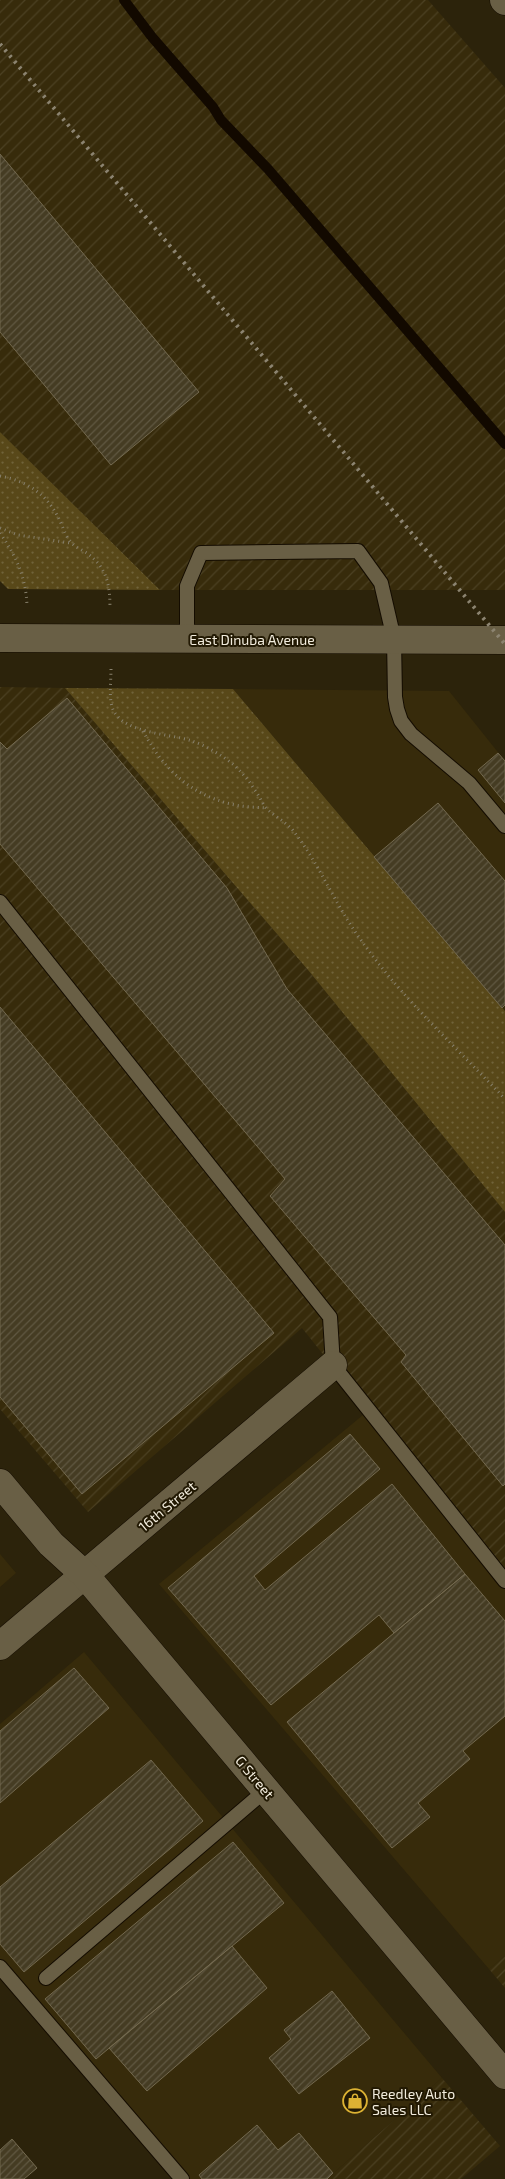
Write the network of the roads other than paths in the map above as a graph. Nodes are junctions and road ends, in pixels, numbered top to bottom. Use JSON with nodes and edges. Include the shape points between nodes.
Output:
{"nodes":[{"id":1,"x":0,"y":638,"type":"edge"},
{"id":2,"x":187,"y":639,"type":"junction"},
{"id":3,"x":394,"y":640,"type":"junction"},
{"id":4,"x":505,"y":640,"type":"edge"},
{"id":5,"x":505,"y":826,"type":"edge"},
{"id":6,"x":0,"y":902,"type":"edge"},
{"id":7,"x":333,"y":1365,"type":"junction"},
{"id":8,"x":0,"y":1483,"type":"edge"},
{"id":9,"x":85,"y":1575,"type":"junction"},
{"id":10,"x":505,"y":1581,"type":"edge"},
{"id":11,"x":0,"y":1646,"type":"edge"},
{"id":12,"x":266,"y":1790,"type":"junction"},
{"id":13,"x":0,"y":1967,"type":"edge"},
{"id":14,"x":46,"y":1978,"type":"dead end"},
{"id":15,"x":498,"y":2062,"type":"edge"},
{"id":16,"x":182,"y":2179,"type":"edge"}],
"edges":[{"from":1,"to":2,"type":"street","name":"East Dinuba Avenue"},
{"from":2,"to":3,"type":"street","name":"East Dinuba Avenue"},
{"from":2,"to":3,"type":"lane","via":[[187,586],[202,553],[358,551],[381,583]]},
{"from":3,"to":4,"type":"street","name":"East Dinuba Avenue"},
{"from":3,"to":5,"type":"lane","via":[[396,709],[401,721],[411,734],[469,783]]},
{"from":6,"to":7,"type":"lane","via":[[330,1317]]},
{"from":7,"to":9,"type":"street","name":"16th Street"},
{"from":7,"to":10,"type":"lane"},
{"from":8,"to":9,"type":"street","name":"G Street","via":[[51,1544]]},
{"from":9,"to":11,"type":"street","name":"16th Street"},
{"from":9,"to":12,"type":"street","name":"G Street"},
{"from":12,"to":14,"type":"lane"},
{"from":12,"to":15,"type":"street","name":"G Street"},
{"from":13,"to":16,"type":"lane"}]}
